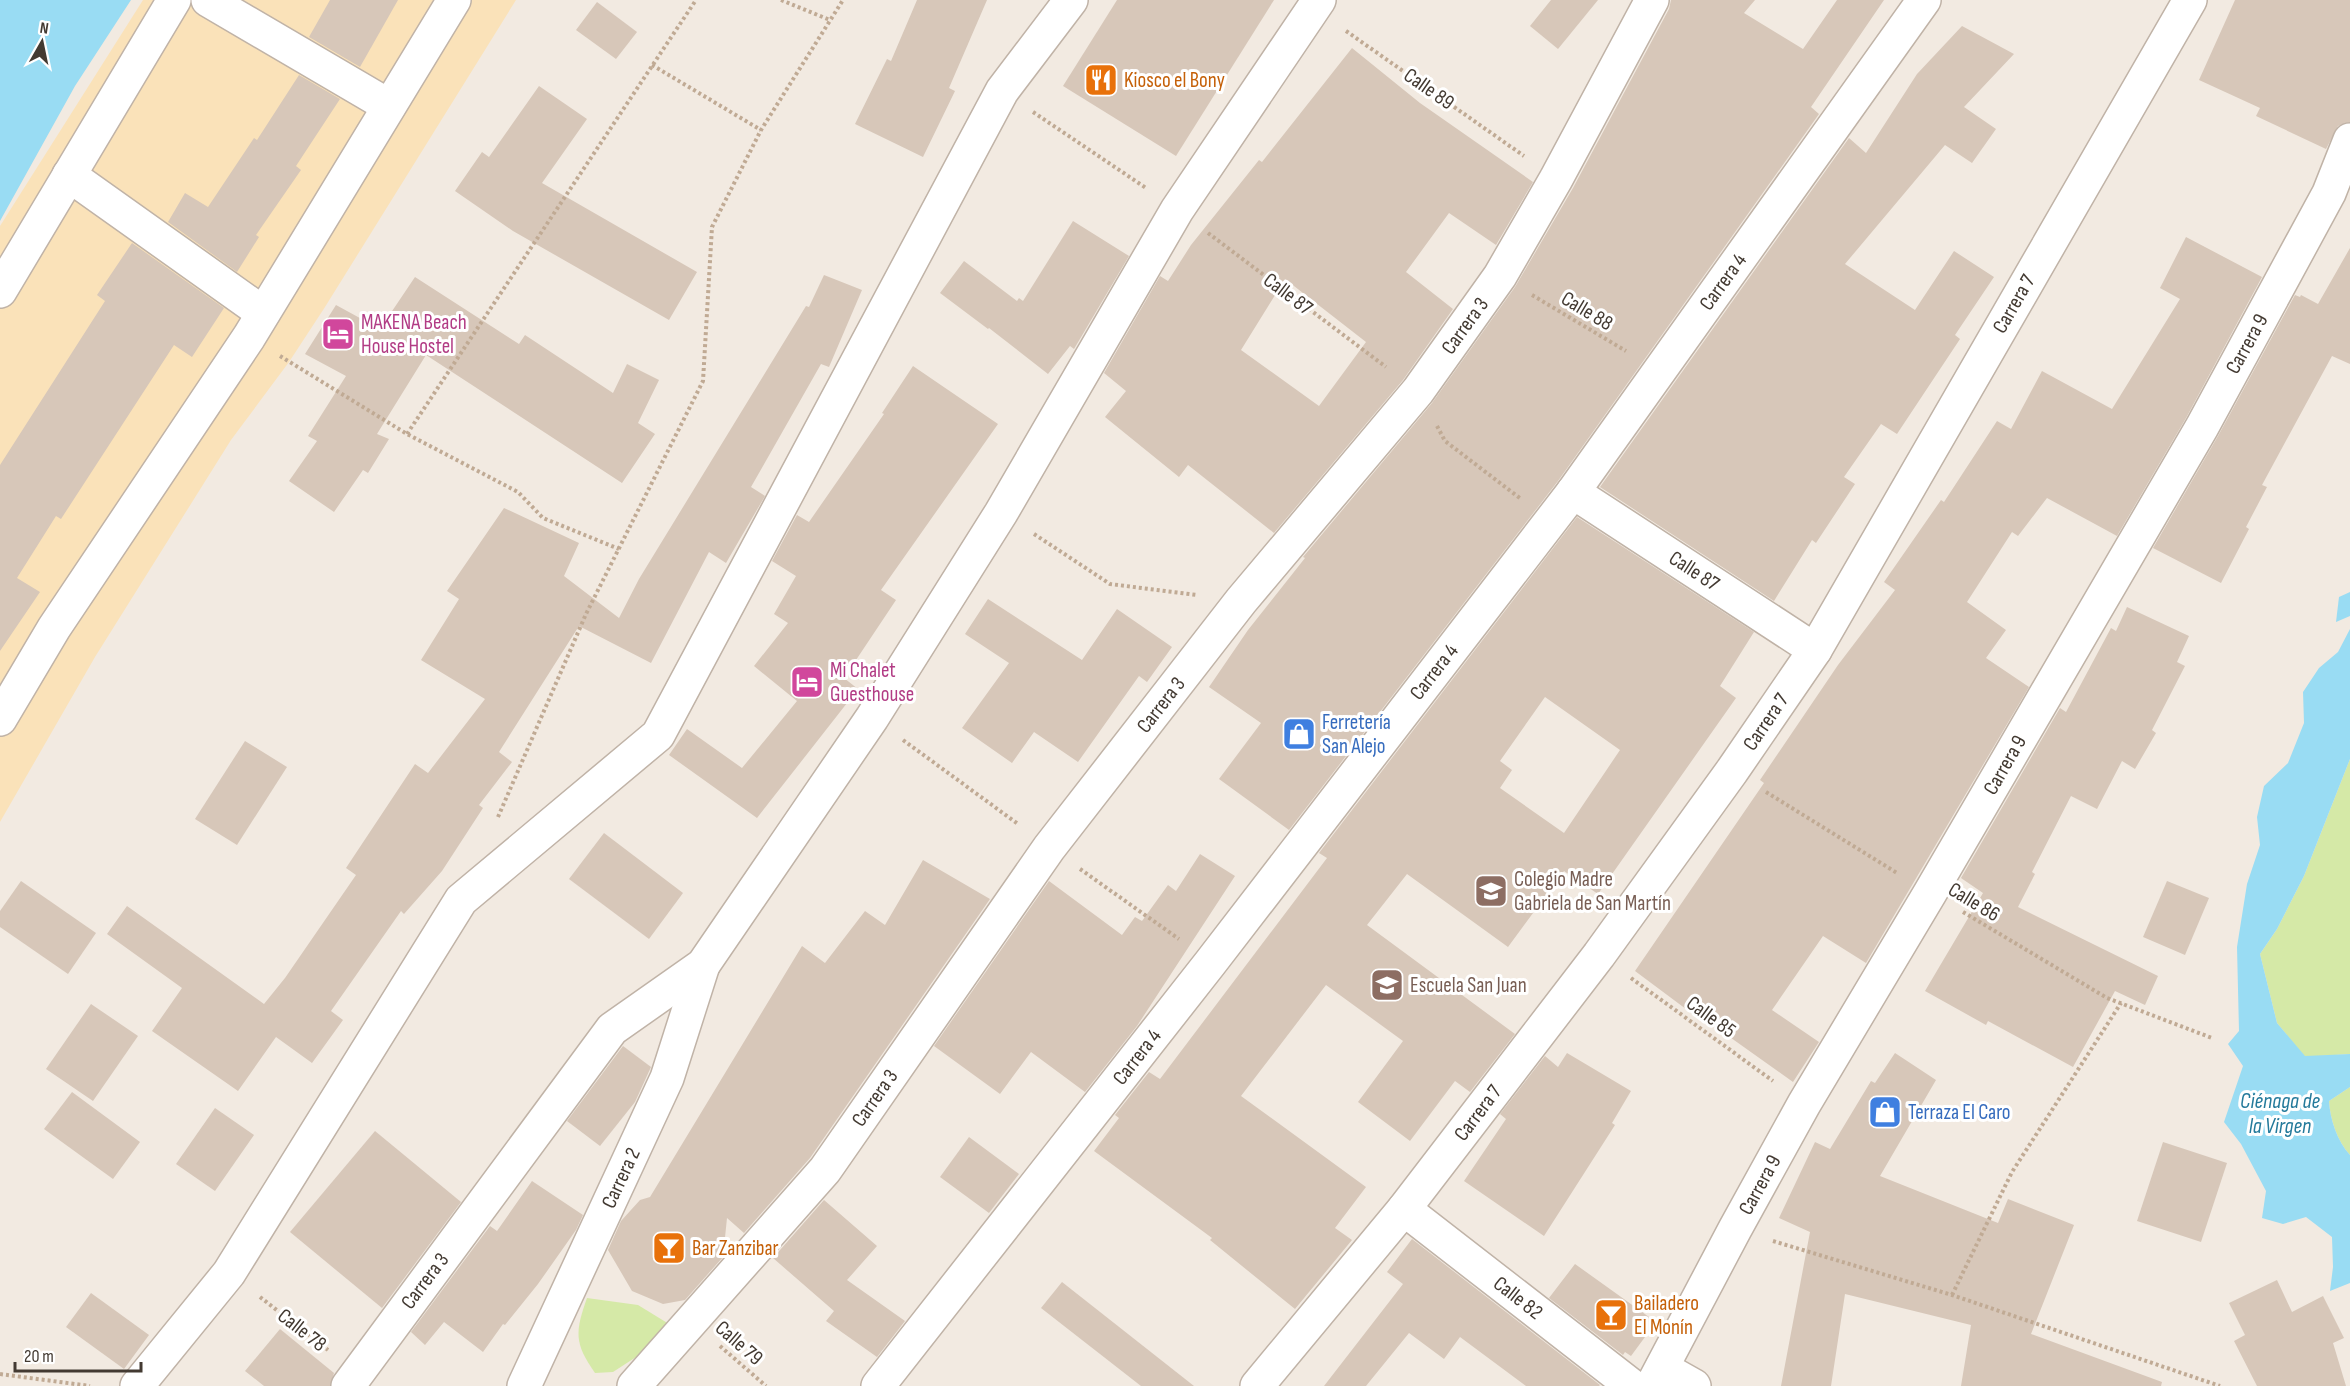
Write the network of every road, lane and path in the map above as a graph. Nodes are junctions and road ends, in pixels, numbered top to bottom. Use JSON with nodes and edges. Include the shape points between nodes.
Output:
{"nodes":[{"id":1,"x":174,"y":0,"type":"edge"},
{"id":2,"x":208,"y":0,"type":"edge"},
{"id":3,"x":454,"y":0,"type":"edge"},
{"id":4,"x":696,"y":0,"type":"edge"},
{"id":5,"x":781,"y":0,"type":"edge"},
{"id":6,"x":843,"y":0,"type":"edge"},
{"id":7,"x":1071,"y":0,"type":"edge"},
{"id":8,"x":1652,"y":0,"type":"edge"},
{"id":9,"x":1924,"y":0,"type":"edge"},
{"id":10,"x":2190,"y":0,"type":"edge"},
{"id":11,"x":1312,"y":3,"type":"edge"},
{"id":12,"x":831,"y":20,"type":"junction"},
{"id":13,"x":652,"y":65,"type":"junction"},
{"id":14,"x":1002,"y":91,"type":"junction"},
{"id":15,"x":389,"y":106,"type":"junction"},
{"id":16,"x":761,"y":130,"type":"junction"},
{"id":17,"x":2350,"y":141,"type":"edge"},
{"id":18,"x":69,"y":175,"type":"junction"},
{"id":19,"x":1556,"y":179,"type":"junction"},
{"id":20,"x":1177,"y":210,"type":"junction"},
{"id":21,"x":1500,"y":276,"type":"junction"},
{"id":22,"x":0,"y":291,"type":"edge"},
{"id":23,"x":256,"y":325,"type":"junction"},
{"id":24,"x":1658,"y":371,"type":"junction"},
{"id":25,"x":1418,"y":391,"type":"junction"},
{"id":26,"x":407,"y":434,"type":"junction"},
{"id":27,"x":1573,"y":492,"type":"junction"},
{"id":28,"x":1001,"y":513,"type":"junction"},
{"id":29,"x":1551,"y":520,"type":"junction"},
{"id":30,"x":619,"y":549,"type":"junction"},
{"id":31,"x":1241,"y":601,"type":"junction"},
{"id":32,"x":1815,"y":650,"type":"junction"},
{"id":33,"x":0,"y":719,"type":"edge"},
{"id":34,"x":1732,"y":771,"type":"junction"},
{"id":35,"x":495,"y":823,"type":"dead end"},
{"id":36,"x":1930,"y":893,"type":"junction"},
{"id":37,"x":1599,"y":955,"type":"junction"},
{"id":38,"x":703,"y":965,"type":"junction"},
{"id":39,"x":2121,"y":1003,"type":"junction"},
{"id":40,"x":2212,"y":1038,"type":"dead end"},
{"id":41,"x":1804,"y":1104,"type":"junction"},
{"id":42,"x":1404,"y":1209,"type":"junction"},
{"id":43,"x":1735,"y":1229,"type":"junction"},
{"id":44,"x":229,"y":1272,"type":"junction"},
{"id":45,"x":1952,"y":1295,"type":"junction"},
{"id":46,"x":692,"y":1322,"type":"junction"},
{"id":47,"x":0,"y":1374,"type":"edge"},
{"id":48,"x":1657,"y":1377,"type":"edge"},
{"id":49,"x":360,"y":1382,"type":"edge"},
{"id":50,"x":90,"y":1386,"type":"edge"},
{"id":51,"x":137,"y":1386,"type":"edge"},
{"id":52,"x":524,"y":1386,"type":"edge"},
{"id":53,"x":634,"y":1386,"type":"edge"},
{"id":54,"x":766,"y":1386,"type":"edge"},
{"id":55,"x":878,"y":1386,"type":"edge"},
{"id":56,"x":1257,"y":1386,"type":"edge"},
{"id":57,"x":1632,"y":1386,"type":"edge"},
{"id":58,"x":1694,"y":1386,"type":"edge"},
{"id":59,"x":2220,"y":1386,"type":"edge"}],
"edges":[{"from":1,"to":18,"type":"street"},
{"from":2,"to":15,"type":"street"},
{"from":3,"to":15,"type":"street"},
{"from":4,"to":13,"type":"path"},
{"from":5,"to":12,"type":"path"},
{"from":6,"to":12,"type":"path"},
{"from":7,"to":14,"type":"street"},
{"from":8,"to":19,"type":"street","name":"Carrera 3"},
{"from":9,"to":24,"type":"street","name":"Carrera 4"},
{"from":10,"to":32,"type":"street","name":"Carrera 7"},
{"from":11,"to":19,"type":"path","name":"Calle 89"},
{"from":11,"to":20,"type":"street","name":"Carrera 3"},
{"from":12,"to":16,"type":"path"},
{"from":13,"to":16,"type":"path"},
{"from":13,"to":26,"type":"path"},
{"from":14,"to":20,"type":"path","name":"Calle 87"},
{"from":14,"to":44,"type":"street","via":[[658,735],[461,900]]},
{"from":15,"to":23,"type":"street"},
{"from":16,"to":30,"type":"path","via":[[712,227],[703,381]]},
{"from":17,"to":36,"type":"street","name":"Carrera 9","via":[[2330,193],[2202,428]]},
{"from":18,"to":22,"type":"street"},
{"from":18,"to":23,"type":"street"},
{"from":19,"to":21,"type":"street","name":"Carrera 3"},
{"from":20,"to":25,"type":"path","name":"Calle 87"},
{"from":20,"to":28,"type":"street","name":"Carrera 3"},
{"from":21,"to":24,"type":"path","name":"Calle 88"},
{"from":21,"to":25,"type":"street","name":"Carrera 3"},
{"from":23,"to":26,"type":"path"},
{"from":23,"to":33,"type":"street","via":[[61,618]]},
{"from":24,"to":27,"type":"street","name":"Carrera 4"},
{"from":25,"to":29,"type":"path","name":"Calle 87","via":[[1445,441]]},
{"from":25,"to":31,"type":"street","name":"Carrera 3"},
{"from":26,"to":30,"type":"path","via":[[518,492],[543,518]]},
{"from":27,"to":29,"type":"street","name":"Carrera 4"},
{"from":27,"to":32,"type":"street","name":"Calle 87"},
{"from":28,"to":31,"type":"path","via":[[1110,584]]},
{"from":28,"to":38,"type":"street","name":"Carrera 3","via":[[872,718]]},
{"from":29,"to":55,"type":"street","name":"Carrera 4"},
{"from":30,"to":35,"type":"path","via":[[586,614]]},
{"from":31,"to":46,"type":"street","name":"Carrera 3","via":[[1049,848],[825,1170]]},
{"from":32,"to":34,"type":"street","name":"Carrera 7"},
{"from":34,"to":36,"type":"path","name":"Calle 86"},
{"from":34,"to":37,"type":"street","name":"Carrera 7"},
{"from":36,"to":39,"type":"path","name":"Calle 86"},
{"from":36,"to":41,"type":"street","name":"Carrera 9"},
{"from":37,"to":41,"type":"path","name":"Calle 85"},
{"from":37,"to":42,"type":"street","name":"Carrera 7"},
{"from":38,"to":49,"type":"street","name":"Carrera 3","via":[[612,1029]]},
{"from":38,"to":52,"type":"street","name":"Carrera 2","via":[[667,1078]]},
{"from":39,"to":40,"type":"path","name":"Calle 86"},
{"from":39,"to":45,"type":"path","via":[[2012,1172]]},
{"from":41,"to":43,"type":"street","name":"Carrera 9"},
{"from":42,"to":56,"type":"street","name":"Carrera 7"},
{"from":42,"to":57,"type":"street","name":"Calle 82"},
{"from":43,"to":45,"type":"path"},
{"from":43,"to":48,"type":"street","name":"Carrera 9"},
{"from":44,"to":49,"type":"path","name":"Calle 78"},
{"from":44,"to":51,"type":"street"},
{"from":45,"to":59,"type":"path"},
{"from":46,"to":53,"type":"street","name":"Carrera 3"},
{"from":46,"to":54,"type":"path","name":"Calle 79"},
{"from":47,"to":50,"type":"path"},
{"from":48,"to":58,"type":"street"}]}
